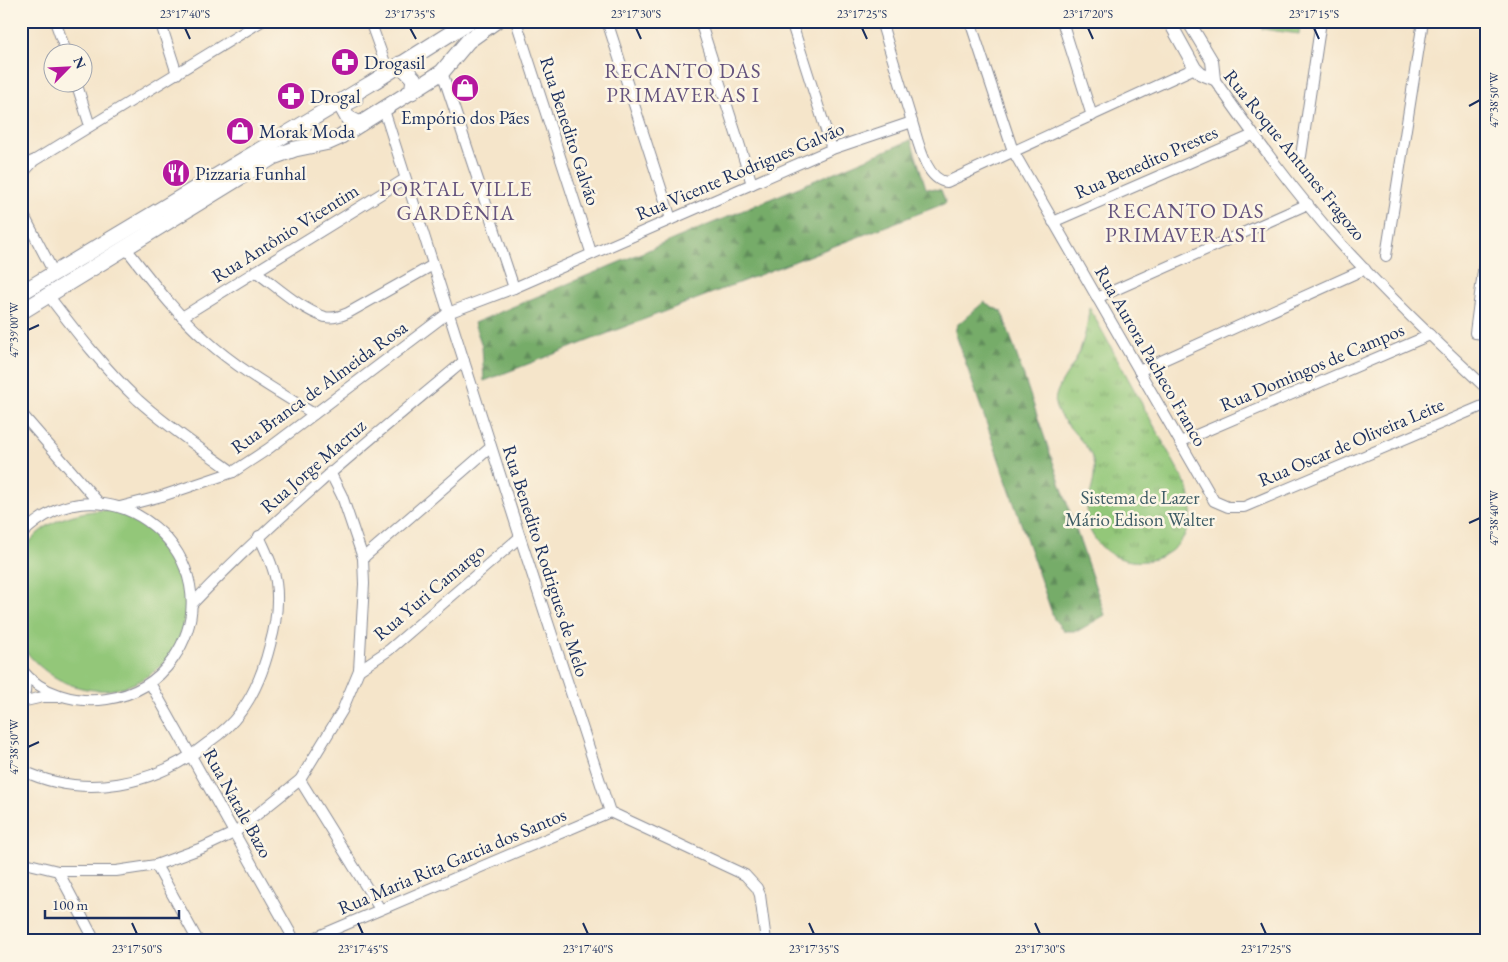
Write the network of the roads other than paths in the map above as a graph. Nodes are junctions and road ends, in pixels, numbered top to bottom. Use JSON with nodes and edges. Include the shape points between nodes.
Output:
{"nodes":[{"id":1,"x":55,"y":21,"type":"edge"},
{"id":2,"x":160,"y":21,"type":"edge"},
{"id":3,"x":262,"y":21,"type":"edge"},
{"id":4,"x":370,"y":21,"type":"edge"},
{"id":5,"x":470,"y":21,"type":"edge"},
{"id":6,"x":496,"y":21,"type":"edge"},
{"id":7,"x":516,"y":21,"type":"edge"},
{"id":8,"x":607,"y":21,"type":"edge"},
{"id":9,"x":700,"y":21,"type":"edge"},
{"id":10,"x":791,"y":21,"type":"edge"},
{"id":11,"x":881,"y":21,"type":"edge"},
{"id":12,"x":970,"y":21,"type":"edge"},
{"id":13,"x":1062,"y":21,"type":"edge"},
{"id":14,"x":1169,"y":21,"type":"edge"},
{"id":15,"x":1188,"y":21,"type":"edge"},
{"id":16,"x":1322,"y":21,"type":"edge"},
{"id":17,"x":1423,"y":21,"type":"edge"},
{"id":18,"x":62,"y":42,"type":"edge"},
{"id":19,"x":394,"y":68,"type":"junction"},
{"id":20,"x":1195,"y":68,"type":"junction"},
{"id":21,"x":442,"y":72,"type":"junction"},
{"id":22,"x":177,"y":74,"type":"junction"},
{"id":23,"x":1214,"y":79,"type":"junction"},
{"id":24,"x":370,"y":84,"type":"junction"},
{"id":25,"x":79,"y":92,"type":"edge"},
{"id":26,"x":412,"y":92,"type":"junction"},
{"id":27,"x":384,"y":110,"type":"junction"},
{"id":28,"x":1092,"y":116,"type":"junction"},
{"id":29,"x":912,"y":122,"type":"junction"},
{"id":30,"x":360,"y":124,"type":"junction"},
{"id":31,"x":90,"y":126,"type":"junction"},
{"id":32,"x":1253,"y":135,"type":"junction"},
{"id":33,"x":832,"y":150,"type":"junction"},
{"id":34,"x":1013,"y":151,"type":"junction"},
{"id":35,"x":1301,"y":156,"type":"dead end"},
{"id":36,"x":35,"y":160,"type":"junction"},
{"id":37,"x":21,"y":166,"type":"edge"},
{"id":38,"x":21,"y":175,"type":"edge"},
{"id":39,"x":405,"y":178,"type":"junction"},
{"id":40,"x":752,"y":184,"type":"junction"},
{"id":41,"x":1308,"y":204,"type":"junction"},
{"id":42,"x":21,"y":210,"type":"edge"},
{"id":43,"x":671,"y":219,"type":"junction"},
{"id":44,"x":1054,"y":222,"type":"junction"},
{"id":45,"x":1487,"y":241,"type":"edge"},
{"id":46,"x":125,"y":247,"type":"junction"},
{"id":47,"x":592,"y":252,"type":"junction"},
{"id":48,"x":1386,"y":256,"type":"dead end"},
{"id":49,"x":433,"y":264,"type":"junction"},
{"id":50,"x":1365,"y":269,"type":"junction"},
{"id":51,"x":255,"y":272,"type":"junction"},
{"id":52,"x":54,"y":273,"type":"junction"},
{"id":53,"x":514,"y":288,"type":"junction"},
{"id":54,"x":21,"y":293,"type":"edge"},
{"id":55,"x":48,"y":295,"type":"junction"},
{"id":56,"x":1097,"y":298,"type":"junction"},
{"id":57,"x":21,"y":312,"type":"edge"},
{"id":58,"x":448,"y":313,"type":"junction"},
{"id":59,"x":182,"y":317,"type":"junction"},
{"id":60,"x":1487,"y":326,"type":"edge"},
{"id":61,"x":1430,"y":335,"type":"junction"},
{"id":62,"x":464,"y":361,"type":"junction"},
{"id":63,"x":1139,"y":371,"type":"junction"},
{"id":64,"x":1487,"y":389,"type":"edge"},
{"id":65,"x":1487,"y":404,"type":"edge"},
{"id":66,"x":21,"y":413,"type":"edge"},
{"id":67,"x":314,"y":414,"type":"junction"},
{"id":68,"x":1180,"y":442,"type":"junction"},
{"id":69,"x":491,"y":447,"type":"junction"},
{"id":70,"x":233,"y":472,"type":"junction"},
{"id":71,"x":330,"y":472,"type":"junction"},
{"id":72,"x":99,"y":503,"type":"junction"},
{"id":73,"x":120,"y":507,"type":"junction"},
{"id":74,"x":1228,"y":507,"type":"joint"},
{"id":75,"x":21,"y":535,"type":"edge"},
{"id":76,"x":259,"y":536,"type":"junction"},
{"id":77,"x":520,"y":537,"type":"junction"},
{"id":78,"x":363,"y":558,"type":"junction"},
{"id":79,"x":192,"y":604,"type":"junction"},
{"id":80,"x":359,"y":670,"type":"junction"},
{"id":81,"x":24,"y":672,"type":"edge"},
{"id":82,"x":150,"y":683,"type":"junction"},
{"id":83,"x":21,"y":697,"type":"edge"},
{"id":84,"x":65,"y":697,"type":"junction"},
{"id":85,"x":21,"y":702,"type":"edge"},
{"id":86,"x":191,"y":756,"type":"junction"},
{"id":87,"x":21,"y":770,"type":"edge"},
{"id":88,"x":300,"y":780,"type":"junction"},
{"id":89,"x":610,"y":812,"type":"junction"},
{"id":90,"x":234,"y":833,"type":"junction"},
{"id":91,"x":21,"y":862,"type":"edge"},
{"id":92,"x":156,"y":865,"type":"junction"},
{"id":93,"x":58,"y":872,"type":"junction"},
{"id":94,"x":380,"y":909,"type":"junction"},
{"id":95,"x":95,"y":941,"type":"edge"},
{"id":96,"x":198,"y":941,"type":"edge"},
{"id":97,"x":295,"y":941,"type":"edge"},
{"id":98,"x":307,"y":941,"type":"edge"},
{"id":99,"x":766,"y":941,"type":"edge"}],
"edges":[{"from":1,"to":18,"type":"street"},
{"from":2,"to":22,"type":"street"},
{"from":3,"to":22,"type":"street"},
{"from":4,"to":19,"type":"street"},
{"from":5,"to":19,"type":"main road"},
{"from":6,"to":21,"type":"main road","via":[[468,40]]},
{"from":7,"to":47,"type":"street","name":"Rua Benedito Galvão"},
{"from":8,"to":43,"type":"street"},
{"from":9,"to":40,"type":"street"},
{"from":10,"to":33,"type":"street"},
{"from":11,"to":29,"type":"street"},
{"from":12,"to":34,"type":"street","name":"Rua Aurora Pacheco Franco"},
{"from":13,"to":28,"type":"street"},
{"from":14,"to":20,"type":"street","name":"Rua Roque Antunes Fragozo"},
{"from":15,"to":23,"type":"street","via":[[1212,59]]},
{"from":16,"to":35,"type":"street"},
{"from":17,"to":48,"type":"street"},
{"from":19,"to":24,"type":"main road"},
{"from":19,"to":26,"type":"main road","via":[[414,79]]},
{"from":20,"to":23,"type":"street","name":"Rua Roque Antunes Fragozo"},
{"from":20,"to":28,"type":"street"},
{"from":21,"to":26,"type":"main road"},
{"from":21,"to":53,"type":"street"},
{"from":22,"to":31,"type":"street"},
{"from":23,"to":32,"type":"street","name":"Rua Roque Antunes Fragozo"},
{"from":24,"to":30,"type":"main road","via":[[365,93],[347,103],[344,109],[348,118]]},
{"from":24,"to":52,"type":"main road"},
{"from":25,"to":31,"type":"street"},
{"from":26,"to":27,"type":"main road"},
{"from":27,"to":30,"type":"main road"},
{"from":27,"to":39,"type":"street","name":"Rua Benedito Rodrigues de Melo"},
{"from":28,"to":34,"type":"street"},
{"from":29,"to":33,"type":"street","name":"Rua Vicente Rodrigues Galvão"},
{"from":29,"to":34,"type":"street","via":[[929,170],[943,181]]},
{"from":30,"to":46,"type":"main road","via":[[329,142],[294,148],[273,158]]},
{"from":31,"to":36,"type":"street"},
{"from":32,"to":41,"type":"street","name":"Rua Roque Antunes Fragozo"},
{"from":32,"to":44,"type":"street","name":"Rua Benedito Prestes"},
{"from":33,"to":40,"type":"street","name":"Rua Vicente Rodrigues Galvão"},
{"from":34,"to":44,"type":"street","name":"Rua Aurora Pacheco Franco"},
{"from":36,"to":37,"type":"street"},
{"from":36,"to":38,"type":"street"},
{"from":39,"to":49,"type":"street","name":"Rua Benedito Rodrigues de Melo"},
{"from":39,"to":51,"type":"street","name":"Rua Antônio Vicentim"},
{"from":40,"to":43,"type":"street","name":"Rua Vicente Rodrigues Galvão"},
{"from":41,"to":50,"type":"street","name":"Rua Roque Antunes Fragozo"},
{"from":41,"to":56,"type":"street"},
{"from":42,"to":52,"type":"street"},
{"from":43,"to":47,"type":"street","name":"Rua Vicente Rodrigues Galvão"},
{"from":44,"to":56,"type":"street","name":"Rua Aurora Pacheco Franco"},
{"from":45,"to":60,"type":"street","via":[[1475,333],[1485,334]]},
{"from":46,"to":55,"type":"main road"},
{"from":46,"to":59,"type":"street"},
{"from":47,"to":53,"type":"street","name":"Rua Vicente Rodrigues Galvão"},
{"from":49,"to":51,"type":"street","via":[[336,317],[326,317],[299,303]]},
{"from":49,"to":58,"type":"street","name":"Rua Benedito Rodrigues de Melo"},
{"from":50,"to":61,"type":"street","name":"Rua Roque Antunes Fragozo"},
{"from":50,"to":63,"type":"street"},
{"from":51,"to":59,"type":"street","name":"Rua Antônio Vicentim"},
{"from":52,"to":54,"type":"main road"},
{"from":53,"to":58,"type":"street","name":"Rua Vicente Rodrigues Galvão"},
{"from":55,"to":57,"type":"main road"},
{"from":55,"to":70,"type":"street","via":[[105,367],[139,400]]},
{"from":56,"to":63,"type":"street","name":"Rua Aurora Pacheco Franco"},
{"from":58,"to":62,"type":"street","name":"Rua Benedito Rodrigues de Melo"},
{"from":58,"to":67,"type":"street","name":"Rua Branca de Almeida Rosa"},
{"from":59,"to":67,"type":"street","via":[[245,370]]},
{"from":61,"to":64,"type":"street","name":"Rua Roque Antunes Fragozo"},
{"from":61,"to":68,"type":"street","name":"Rua Domingos de Campos"},
{"from":62,"to":69,"type":"street","name":"Rua Benedito Rodrigues de Melo"},
{"from":62,"to":71,"type":"street","name":"Rua Jorge Macruz"},
{"from":63,"to":68,"type":"street","name":"Rua Aurora Pacheco Franco"},
{"from":65,"to":74,"type":"street","name":"Rua Oscar de Oliveira Leite","via":[[1244,507]]},
{"from":66,"to":72,"type":"street"},
{"from":67,"to":70,"type":"street","name":"Rua Branca de Almeida Rosa"},
{"from":68,"to":74,"type":"street","name":"Rua Aurora Pacheco Franco","via":[[1214,501]]},
{"from":69,"to":77,"type":"street","name":"Rua Benedito Rodrigues de Melo"},
{"from":69,"to":78,"type":"street"},
{"from":70,"to":73,"type":"street","name":"Rua Branca de Almeida Rosa"},
{"from":71,"to":76,"type":"street","name":"Rua Jorge Macruz"},
{"from":71,"to":78,"type":"street","via":[[342,496]]},
{"from":72,"to":73,"type":"street","name":"Rua Branca de Almeida Rosa"},
{"from":72,"to":75,"type":"street","name":"Rua Branca de Almeida Rosa","via":[[56,510],[32,523]]},
{"from":73,"to":79,"type":"street","name":"Rua Branca de Almeida Rosa","via":[[147,519],[166,536],[180,556],[189,579]]},
{"from":76,"to":79,"type":"street","name":"Rua Jorge Macruz"},
{"from":76,"to":86,"type":"street","via":[[276,581],[277,617],[267,659],[240,714]]},
{"from":77,"to":80,"type":"street","name":"Rua Yuri Camargo","via":[[389,650]]},
{"from":77,"to":89,"type":"street","name":"Rua Benedito Rodrigues de Melo"},
{"from":78,"to":80,"type":"street"},
{"from":79,"to":82,"type":"street","via":[[189,627],[180,649],[167,668]]},
{"from":80,"to":88,"type":"street","via":[[342,711]]},
{"from":81,"to":83,"type":"street","via":[[25,692]]},
{"from":81,"to":84,"type":"street","via":[[44,688]]},
{"from":82,"to":84,"type":"street","via":[[124,697],[95,701]]},
{"from":82,"to":86,"type":"street","name":"Rua Natale Bazo"},
{"from":84,"to":85,"type":"street"},
{"from":86,"to":87,"type":"street","via":[[168,770],[123,784],[85,785],[43,780]]},
{"from":86,"to":90,"type":"street","name":"Rua Natale Bazo"},
{"from":88,"to":90,"type":"street"},
{"from":88,"to":94,"type":"street"},
{"from":89,"to":94,"type":"street","name":"Rua Maria Rita Garcia dos Santos"},
{"from":89,"to":99,"type":"street","via":[[744,875],[760,895]]},
{"from":90,"to":92,"type":"street"},
{"from":90,"to":97,"type":"street","name":"Rua Natale Bazo"},
{"from":91,"to":93,"type":"street"},
{"from":92,"to":93,"type":"street","via":[[116,871]]},
{"from":92,"to":96,"type":"street"},
{"from":93,"to":95,"type":"street"},
{"from":94,"to":98,"type":"street","name":"Rua Maria Rita Garcia dos Santos"}]}
